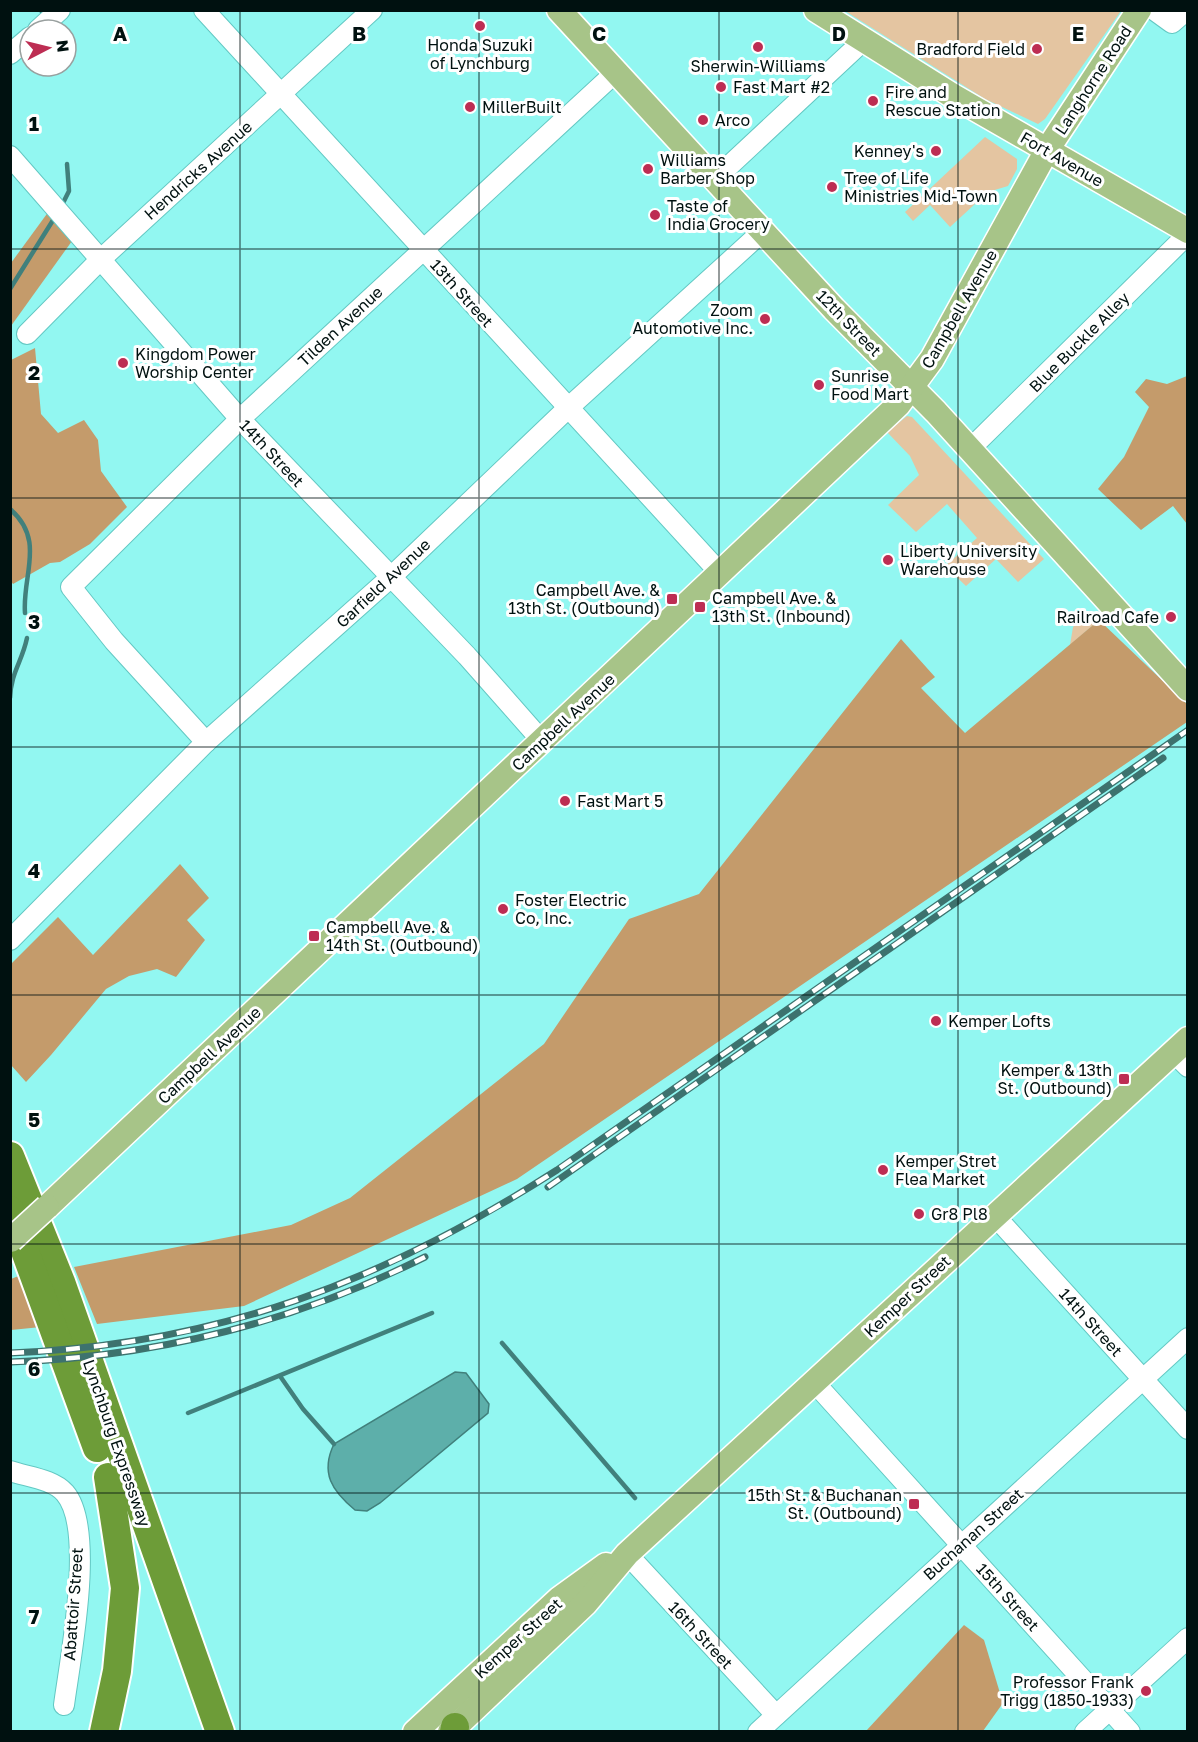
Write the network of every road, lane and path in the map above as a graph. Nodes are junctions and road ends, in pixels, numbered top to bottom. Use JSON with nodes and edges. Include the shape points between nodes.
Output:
{"nodes":[{"id":1,"x":204,"y":10,"type":"edge"},
{"id":2,"x":372,"y":10,"type":"edge"},
{"id":3,"x":559,"y":10,"type":"edge"},
{"id":4,"x":816,"y":10,"type":"edge"},
{"id":5,"x":1139,"y":10,"type":"edge"},
{"id":6,"x":1154,"y":10,"type":"edge"},
{"id":7,"x":1187,"y":10,"type":"edge"},
{"id":8,"x":864,"y":41,"type":"junction"},
{"id":9,"x":616,"y":72,"type":"junction"},
{"id":10,"x":281,"y":95,"type":"junction"},
{"id":11,"x":1047,"y":150,"type":"junction"},
{"id":12,"x":10,"y":156,"type":"edge"},
{"id":13,"x":715,"y":178,"type":"junction"},
{"id":14,"x":763,"y":231,"type":"junction"},
{"id":15,"x":1188,"y":232,"type":"edge"},
{"id":16,"x":423,"y":249,"type":"junction"},
{"id":17,"x":101,"y":259,"type":"junction"},
{"id":18,"x":27,"y":334,"type":"dead end"},
{"id":19,"x":912,"y":386,"type":"junction"},
{"id":20,"x":567,"y":409,"type":"junction"},
{"id":21,"x":240,"y":419,"type":"junction"},
{"id":22,"x":970,"y":449,"type":"junction"},
{"id":23,"x":721,"y":574,"type":"junction"},
{"id":24,"x":390,"y":578,"type":"junction"},
{"id":25,"x":1186,"y":687,"type":"edge"},
{"id":26,"x":542,"y":741,"type":"junction"},
{"id":27,"x":206,"y":742,"type":"junction"},
{"id":28,"x":10,"y":940,"type":"edge"},
{"id":29,"x":1183,"y":1053,"type":"edge"},
{"id":30,"x":10,"y":1156,"type":"edge"},
{"id":31,"x":10,"y":1210,"type":"edge"},
{"id":32,"x":995,"y":1215,"type":"junction"},
{"id":33,"x":10,"y":1240,"type":"edge"},
{"id":34,"x":1188,"y":1338,"type":"edge"},
{"id":35,"x":1142,"y":1379,"type":"junction"},
{"id":36,"x":814,"y":1382,"type":"junction"},
{"id":37,"x":1188,"y":1430,"type":"edge"},
{"id":38,"x":10,"y":1471,"type":"edge"},
{"id":39,"x":108,"y":1477,"type":"junction"},
{"id":40,"x":960,"y":1545,"type":"junction"},
{"id":41,"x":627,"y":1554,"type":"junction"},
{"id":42,"x":1188,"y":1638,"type":"edge"},
{"id":43,"x":64,"y":1705,"type":"dead end"},
{"id":44,"x":1110,"y":1709,"type":"junction"},
{"id":45,"x":776,"y":1715,"type":"junction"},
{"id":46,"x":453,"y":1730,"type":"edge"},
{"id":47,"x":104,"y":1731,"type":"edge"},
{"id":48,"x":199,"y":1731,"type":"edge"},
{"id":49,"x":220,"y":1731,"type":"edge"},
{"id":50,"x":415,"y":1731,"type":"edge"},
{"id":51,"x":758,"y":1731,"type":"edge"},
{"id":52,"x":1085,"y":1731,"type":"edge"},
{"id":53,"x":1130,"y":1731,"type":"edge"}],
"edges":[{"from":1,"to":10,"type":"street","name":"13th Street"},
{"from":2,"to":10,"type":"street","name":"Hendricks Avenue"},
{"from":3,"to":9,"type":"main road","name":"12th Street"},
{"from":4,"to":8,"type":"main road","name":"Fort Avenue"},
{"from":5,"to":11,"type":"main road","name":"Langhorne Road"},
{"from":6,"to":7,"type":"street","via":[[1172,23]]},
{"from":8,"to":11,"type":"main road","name":"Fort Avenue"},
{"from":8,"to":13,"type":"street"},
{"from":9,"to":13,"type":"main road","name":"12th Street"},
{"from":9,"to":16,"type":"street","name":"Tilden Avenue"},
{"from":10,"to":16,"type":"street","name":"13th Street"},
{"from":10,"to":17,"type":"street","name":"Hendricks Avenue"},
{"from":11,"to":15,"type":"main road","name":"Fort Avenue"},
{"from":11,"to":19,"type":"main road","name":"Campbell Avenue","via":[[933,359]]},
{"from":12,"to":17,"type":"street","name":"14th Street"},
{"from":13,"to":14,"type":"main road","name":"12th Street"},
{"from":14,"to":19,"type":"main road","name":"12th Street","via":[[854,330]]},
{"from":14,"to":20,"type":"street","name":"Garfield Avenue"},
{"from":15,"to":22,"type":"street","name":"Blue Buckle Alley"},
{"from":16,"to":20,"type":"street","name":"13th Street"},
{"from":16,"to":21,"type":"street","name":"Tilden Avenue"},
{"from":17,"to":18,"type":"street","name":"Hendricks Avenue"},
{"from":17,"to":21,"type":"street","name":"14th Street"},
{"from":19,"to":22,"type":"main road","name":"12th Street"},
{"from":19,"to":23,"type":"main road","name":"Campbell Avenue","via":[[870,433]]},
{"from":20,"to":23,"type":"street","name":"13th Street"},
{"from":20,"to":24,"type":"street","name":"Garfield Avenue"},
{"from":21,"to":24,"type":"street","name":"14th Street"},
{"from":21,"to":27,"type":"street","name":"Tilden Avenue","via":[[71,586],[114,641]]},
{"from":22,"to":25,"type":"main road","name":"12th Street"},
{"from":23,"to":26,"type":"main road","name":"Campbell Avenue"},
{"from":24,"to":26,"type":"street","name":"14th Street","via":[[467,656]]},
{"from":24,"to":27,"type":"street","name":"Garfield Avenue"},
{"from":26,"to":33,"type":"main road","name":"Campbell Avenue","bridge":true},
{"from":27,"to":28,"type":"street","name":"Garfield Avenue"},
{"from":29,"to":32,"type":"main road","name":"Kemper Street"},
{"from":30,"to":49,"type":"highway","name":"Lynchburg Expressway","via":[[61,1282]]},
{"from":31,"to":39,"type":"highway","name":"Lynchburg Expressway"},
{"from":32,"to":35,"type":"street","name":"14th Street"},
{"from":32,"to":36,"type":"main road","name":"Kemper Street"},
{"from":34,"to":35,"type":"street","name":"Buchanan Street"},
{"from":35,"to":37,"type":"street","name":"14th Street"},
{"from":35,"to":40,"type":"street","name":"Buchanan Street"},
{"from":36,"to":40,"type":"street","name":"15th Street"},
{"from":36,"to":41,"type":"main road","name":"Kemper Street"},
{"from":38,"to":43,"type":"street","name":"Abattoir Street","via":[[53,1483],[65,1493],[78,1527],[80,1568]]},
{"from":39,"to":47,"type":"highway","via":[[125,1588],[118,1661]]},
{"from":39,"to":48,"type":"highway","name":"Lynchburg Expressway"},
{"from":40,"to":44,"type":"street","name":"15th Street"},
{"from":40,"to":45,"type":"street","name":"Buchanan Street"},
{"from":41,"to":45,"type":"street","name":"16th Street"},
{"from":41,"to":46,"type":"main road","name":"Kemper Street","via":[[585,1604]]},
{"from":41,"to":50,"type":"main road","name":"Kemper Street","via":[[572,1588]]},
{"from":42,"to":44,"type":"street"},
{"from":44,"to":52,"type":"street"},
{"from":44,"to":53,"type":"street","name":"15th Street"},
{"from":45,"to":51,"type":"street","name":"Buchanan Street"}]}
